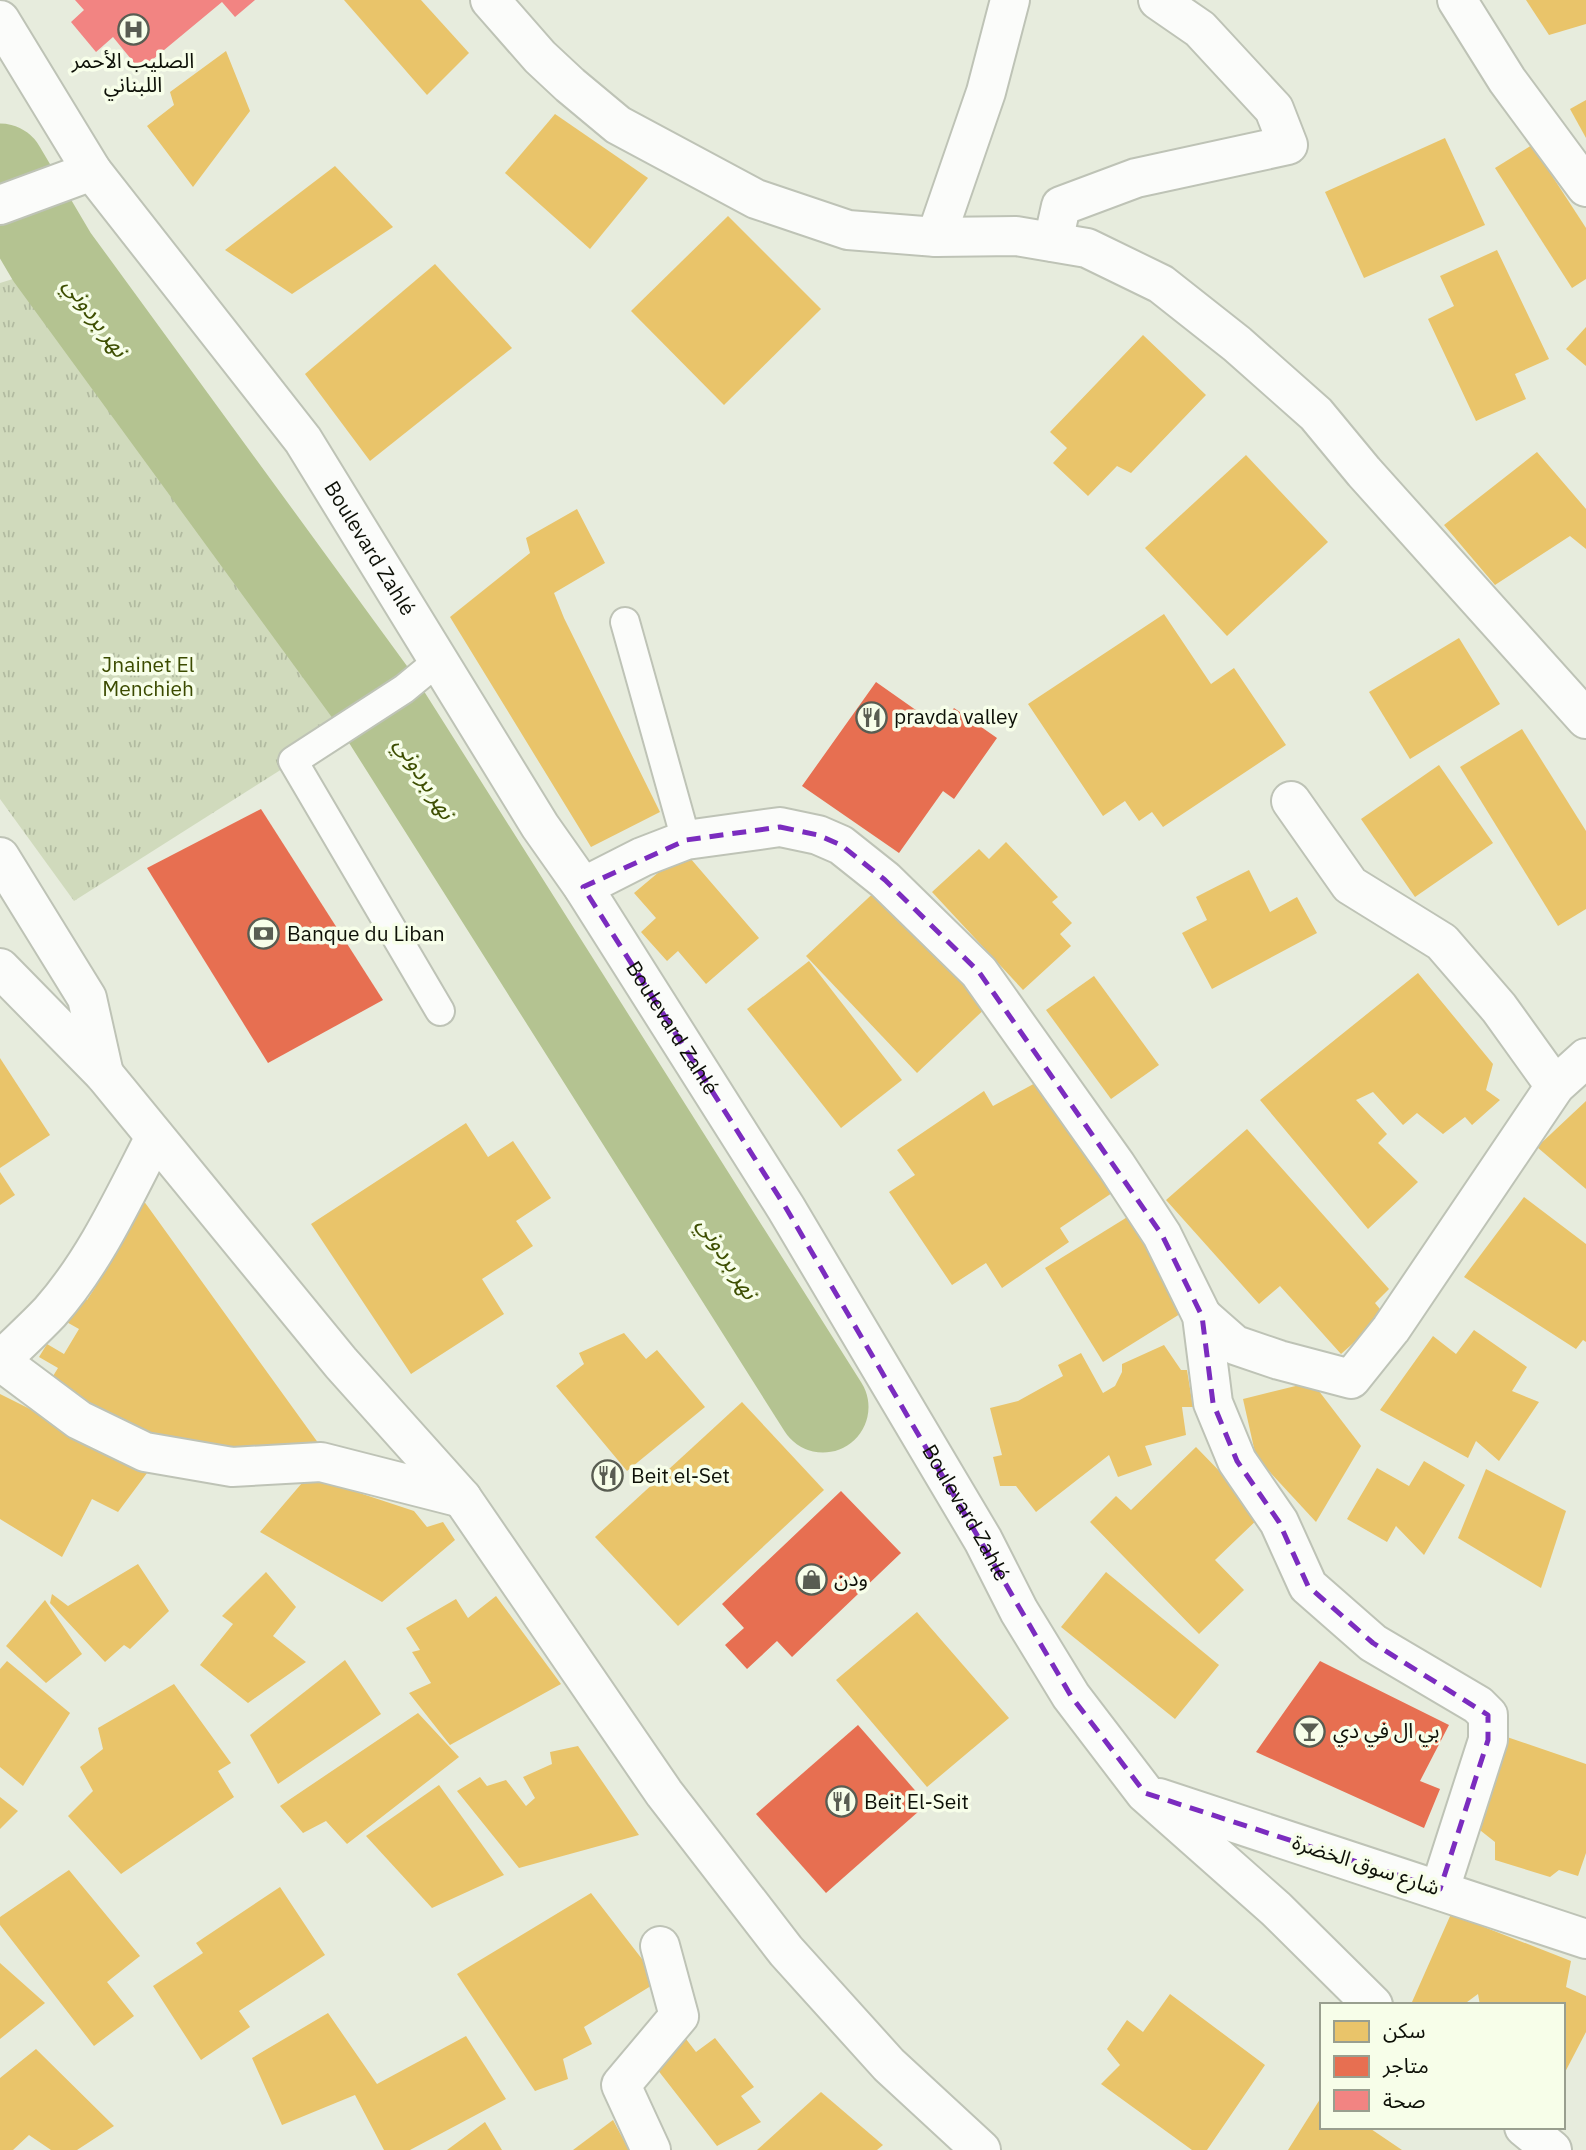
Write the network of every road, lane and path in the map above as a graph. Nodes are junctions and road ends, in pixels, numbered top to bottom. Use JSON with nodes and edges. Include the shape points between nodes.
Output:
{"nodes":[{"id":1,"x":490,"y":0,"type":"edge"},
{"id":2,"x":1010,"y":0,"type":"edge"},
{"id":3,"x":1158,"y":0,"type":"edge"},
{"id":4,"x":1457,"y":0,"type":"edge"},
{"id":5,"x":0,"y":20,"type":"edge"},
{"id":6,"x":75,"y":177,"type":"junction"},
{"id":7,"x":1586,"y":187,"type":"edge"},
{"id":8,"x":0,"y":205,"type":"edge"},
{"id":9,"x":936,"y":237,"type":"junction"},
{"id":10,"x":1053,"y":243,"type":"junction"},
{"id":11,"x":625,"y":622,"type":"dead end"},
{"id":12,"x":438,"y":661,"type":"junction"},
{"id":13,"x":1586,"y":719,"type":"edge"},
{"id":14,"x":1291,"y":801,"type":"dead end"},
{"id":15,"x":686,"y":840,"type":"junction"},
{"id":16,"x":0,"y":858,"type":"edge"},
{"id":17,"x":583,"y":887,"type":"junction"},
{"id":18,"x":0,"y":968,"type":"edge"},
{"id":19,"x":440,"y":1011,"type":"dead end"},
{"id":20,"x":1586,"y":1058,"type":"edge"},
{"id":21,"x":104,"y":1074,"type":"junction"},
{"id":22,"x":1555,"y":1086,"type":"junction"},
{"id":23,"x":155,"y":1137,"type":"junction"},
{"id":24,"x":1202,"y":1316,"type":"junction"},
{"id":25,"x":0,"y":1361,"type":"edge"},
{"id":26,"x":462,"y":1498,"type":"junction"},
{"id":27,"x":1145,"y":1793,"type":"junction"},
{"id":28,"x":1440,"y":1889,"type":"junction"},
{"id":29,"x":1586,"y":1939,"type":"edge"},
{"id":30,"x":660,"y":1946,"type":"dead end"},
{"id":31,"x":1371,"y":2003,"type":"edge"},
{"id":32,"x":1526,"y":2129,"type":"edge"},
{"id":33,"x":651,"y":2150,"type":"edge"},
{"id":34,"x":981,"y":2150,"type":"edge"},
{"id":35,"x":1552,"y":2150,"type":"edge"}],
"edges":[{"from":1,"to":9,"type":"street","via":[[540,57],[618,125],[757,199],[848,230]]},
{"from":2,"to":9,"type":"street","via":[[986,92]]},
{"from":3,"to":10,"type":"street","via":[[1200,29],[1274,109],[1288,145],[1136,178],[1061,206]]},
{"from":4,"to":7,"type":"street","via":[[1507,80]]},
{"from":5,"to":6,"type":"street","name":"Boulevard Zahlé"},
{"from":6,"to":8,"type":"street"},
{"from":6,"to":12,"type":"street","name":"Boulevard Zahlé","via":[[303,440]]},
{"from":9,"to":10,"type":"street","via":[[1016,236]]},
{"from":10,"to":13,"type":"street","via":[[1087,248],[1161,284],[1316,414]]},
{"from":11,"to":15,"type":"lane"},
{"from":12,"to":17,"type":"street","name":"Boulevard Zahlé"},
{"from":12,"to":19,"type":"lane","via":[[404,689],[293,761]]},
{"from":14,"to":22,"type":"street","via":[[1350,885],[1442,942],[1499,1008]]},
{"from":15,"to":17,"type":"street","via":[[642,856]]},
{"from":15,"to":24,"type":"street","via":[[780,827],[841,845],[885,880],[979,972],[1162,1235]]},
{"from":16,"to":21,"type":"street","via":[[87,998]]},
{"from":17,"to":27,"type":"street","name":"Boulevard Zahlé","via":[[786,1208],[983,1540],[1018,1611],[1071,1696]]},
{"from":18,"to":21,"type":"street"},
{"from":20,"to":22,"type":"street"},
{"from":21,"to":23,"type":"street"},
{"from":22,"to":24,"type":"street","via":[[1391,1329],[1351,1379],[1235,1345]]},
{"from":23,"to":25,"type":"street","via":[[82,1269],[50,1311]]},
{"from":23,"to":26,"type":"street","via":[[341,1363]]},
{"from":24,"to":28,"type":"street","via":[[1213,1403],[1237,1461],[1279,1522],[1308,1586],[1373,1643],[1488,1715],[1488,1740]]},
{"from":25,"to":26,"type":"street","via":[[79,1420],[145,1452],[232,1467],[321,1462]]},
{"from":26,"to":34,"type":"street","via":[[664,1793],[786,1951],[889,2065]]},
{"from":27,"to":28,"type":"street","name":"شارع سوق الخضرة"},
{"from":27,"to":31,"type":"street","name":"Boulevard Zahlé","via":[[1276,1909]]},
{"from":28,"to":29,"type":"street","name":"شارع سوق الخضرة"},
{"from":30,"to":33,"type":"street","via":[[679,2016],[621,2085]]},
{"from":32,"to":35,"type":"street"}]}
